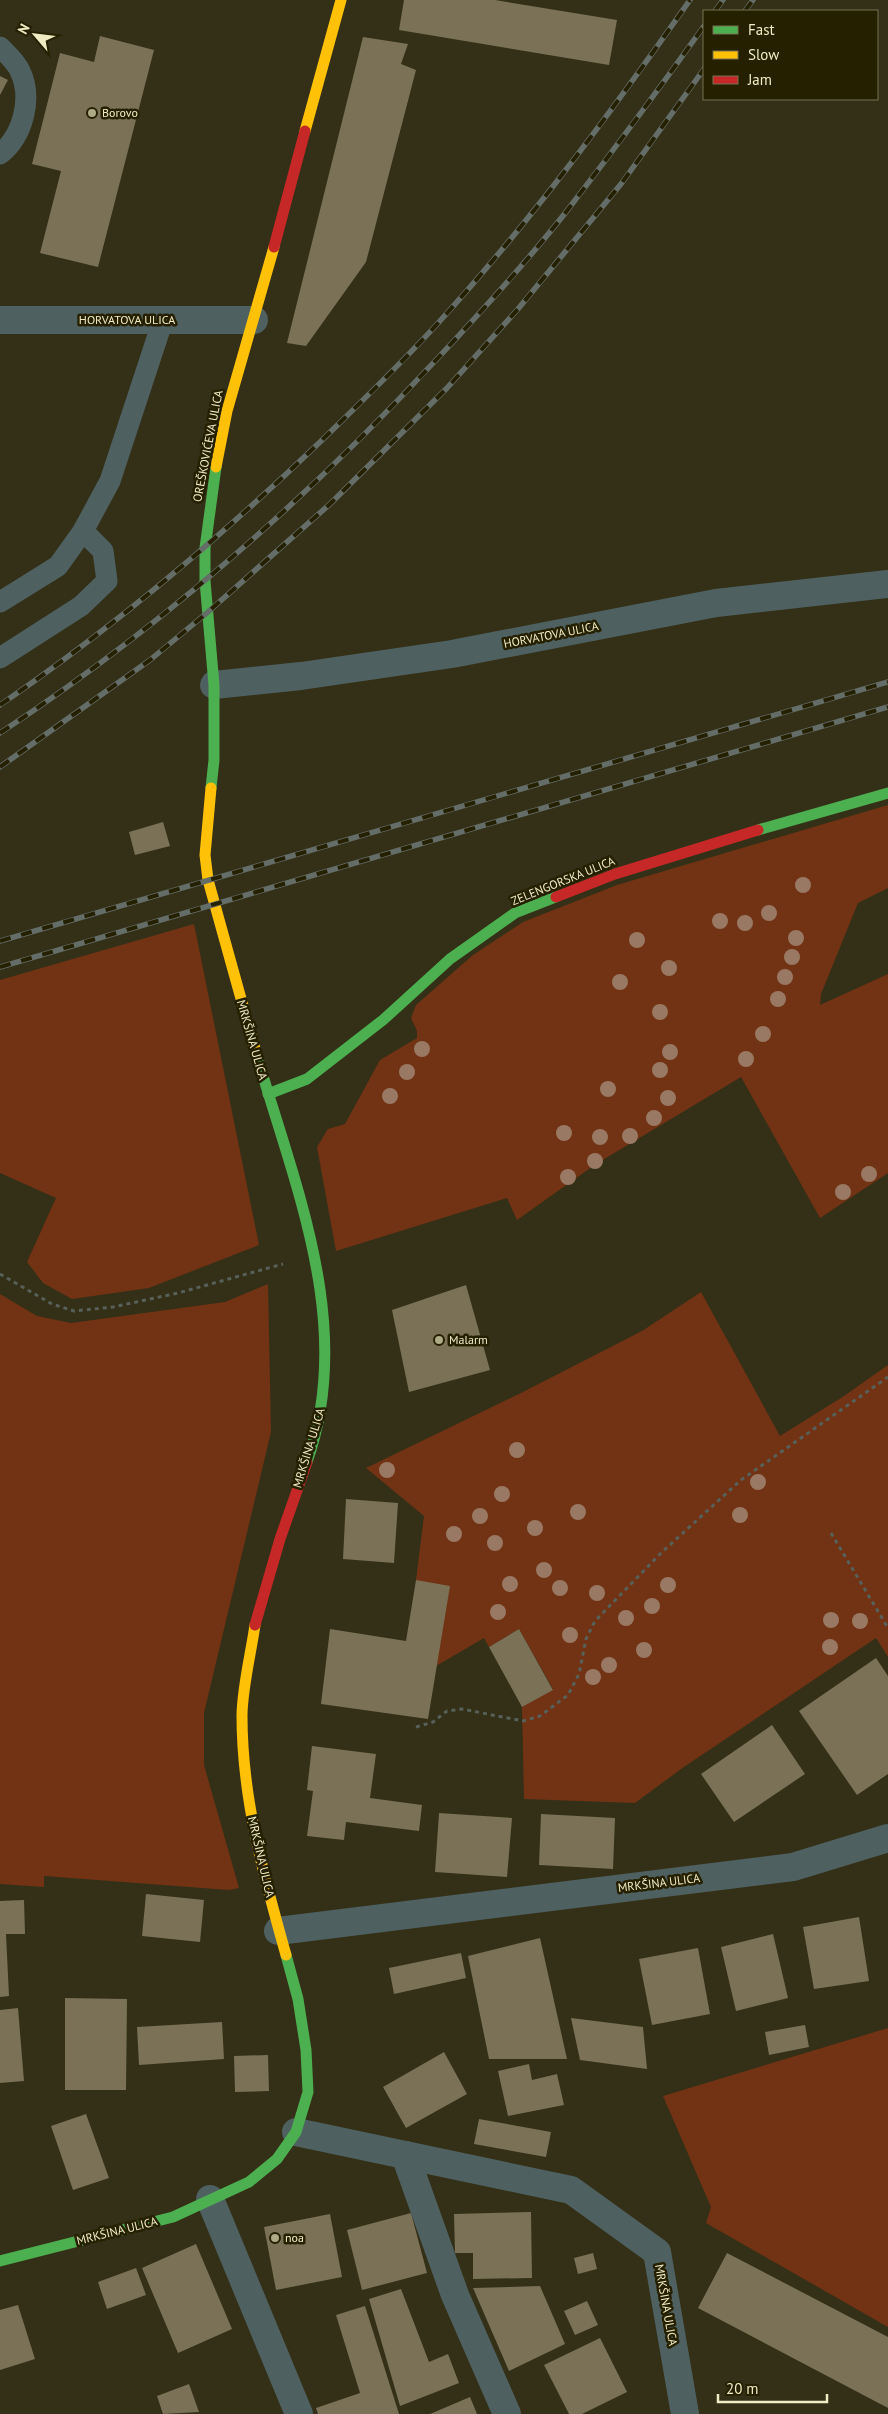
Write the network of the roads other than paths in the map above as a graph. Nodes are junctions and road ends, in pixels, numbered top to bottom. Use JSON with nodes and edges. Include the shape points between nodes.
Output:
{"nodes":[{"id":1,"x":342,"y":0,"type":"edge"},
{"id":2,"x":0,"y":47,"type":"edge"},
{"id":3,"x":0,"y":154,"type":"edge"},
{"id":4,"x":0,"y":320,"type":"edge"},
{"id":5,"x":163,"y":320,"type":"junction"},
{"id":6,"x":254,"y":320,"type":"junction"},
{"id":7,"x":83,"y":531,"type":"junction"},
{"id":8,"x":888,"y":584,"type":"edge"},
{"id":9,"x":0,"y":602,"type":"edge"},
{"id":10,"x":0,"y":658,"type":"edge"},
{"id":11,"x":214,"y":685,"type":"junction"},
{"id":12,"x":888,"y":793,"type":"edge"},
{"id":13,"x":208,"y":880,"type":"joint"},
{"id":14,"x":268,"y":1094,"type":"junction"},
{"id":15,"x":888,"y":1838,"type":"edge"},
{"id":16,"x":278,"y":1931,"type":"junction"},
{"id":17,"x":296,"y":2132,"type":"junction"},
{"id":18,"x":405,"y":2155,"type":"junction"},
{"id":19,"x":210,"y":2200,"type":"junction"},
{"id":20,"x":0,"y":2261,"type":"edge"},
{"id":21,"x":299,"y":2414,"type":"edge"},
{"id":22,"x":507,"y":2414,"type":"edge"},
{"id":23,"x":685,"y":2414,"type":"edge"}],
"edges":[{"from":1,"to":6,"type":"street","name":"OREŠKOVIĆEVA ULICA"},
{"from":2,"to":3,"type":"lane","via":[[20,72],[26,105],[12,142]]},
{"from":4,"to":5,"type":"street","name":"HORVATOVA ULICA"},
{"from":5,"to":6,"type":"street","name":"HORVATOVA ULICA"},
{"from":5,"to":7,"type":"lane","via":[[110,481]]},
{"from":6,"to":11,"type":"street","name":"OREŠKOVIĆEVA ULICA","via":[[227,411],[205,548]]},
{"from":7,"to":9,"type":"lane","via":[[58,566]]},
{"from":7,"to":10,"type":"lane","via":[[103,551],[107,581],[81,606]]},
{"from":8,"to":11,"type":"street","name":"HORVATOVA ULICA","via":[[716,603],[452,654]]},
{"from":11,"to":13,"type":"street","name":"OREŠKOVIĆEVA ULICA","via":[[214,760],[205,855]]},
{"from":12,"to":14,"type":"street","name":"ZELENGORSKA ULICA","via":[[614,874],[515,914],[450,959],[383,1020],[307,1079]]},
{"from":13,"to":14,"type":"street","name":"MRKŠINA ULICA"},
{"from":14,"to":16,"type":"street","name":"MRKŠINA ULICA","via":[[310,1231],[326,1355],[322,1409],[255,1626],[242,1715],[250,1815]]},
{"from":15,"to":16,"type":"street","name":"MRKŠINA ULICA","via":[[793,1866]]},
{"from":16,"to":17,"type":"street","name":"MRKŠINA ULICA","via":[[298,1999],[306,2050],[308,2092]]},
{"from":17,"to":18,"type":"street","name":"MRKŠINA ULICA"},
{"from":17,"to":19,"type":"street","name":"MRKŠINA ULICA","via":[[277,2159],[256,2176]]},
{"from":18,"to":22,"type":"street","via":[[455,2295]]},
{"from":18,"to":23,"type":"street","name":"MRKŠINA ULICA","via":[[571,2190],[656,2252]]},
{"from":19,"to":20,"type":"street","name":"MRKŠINA ULICA","via":[[173,2217]]},
{"from":19,"to":21,"type":"street"}]}
